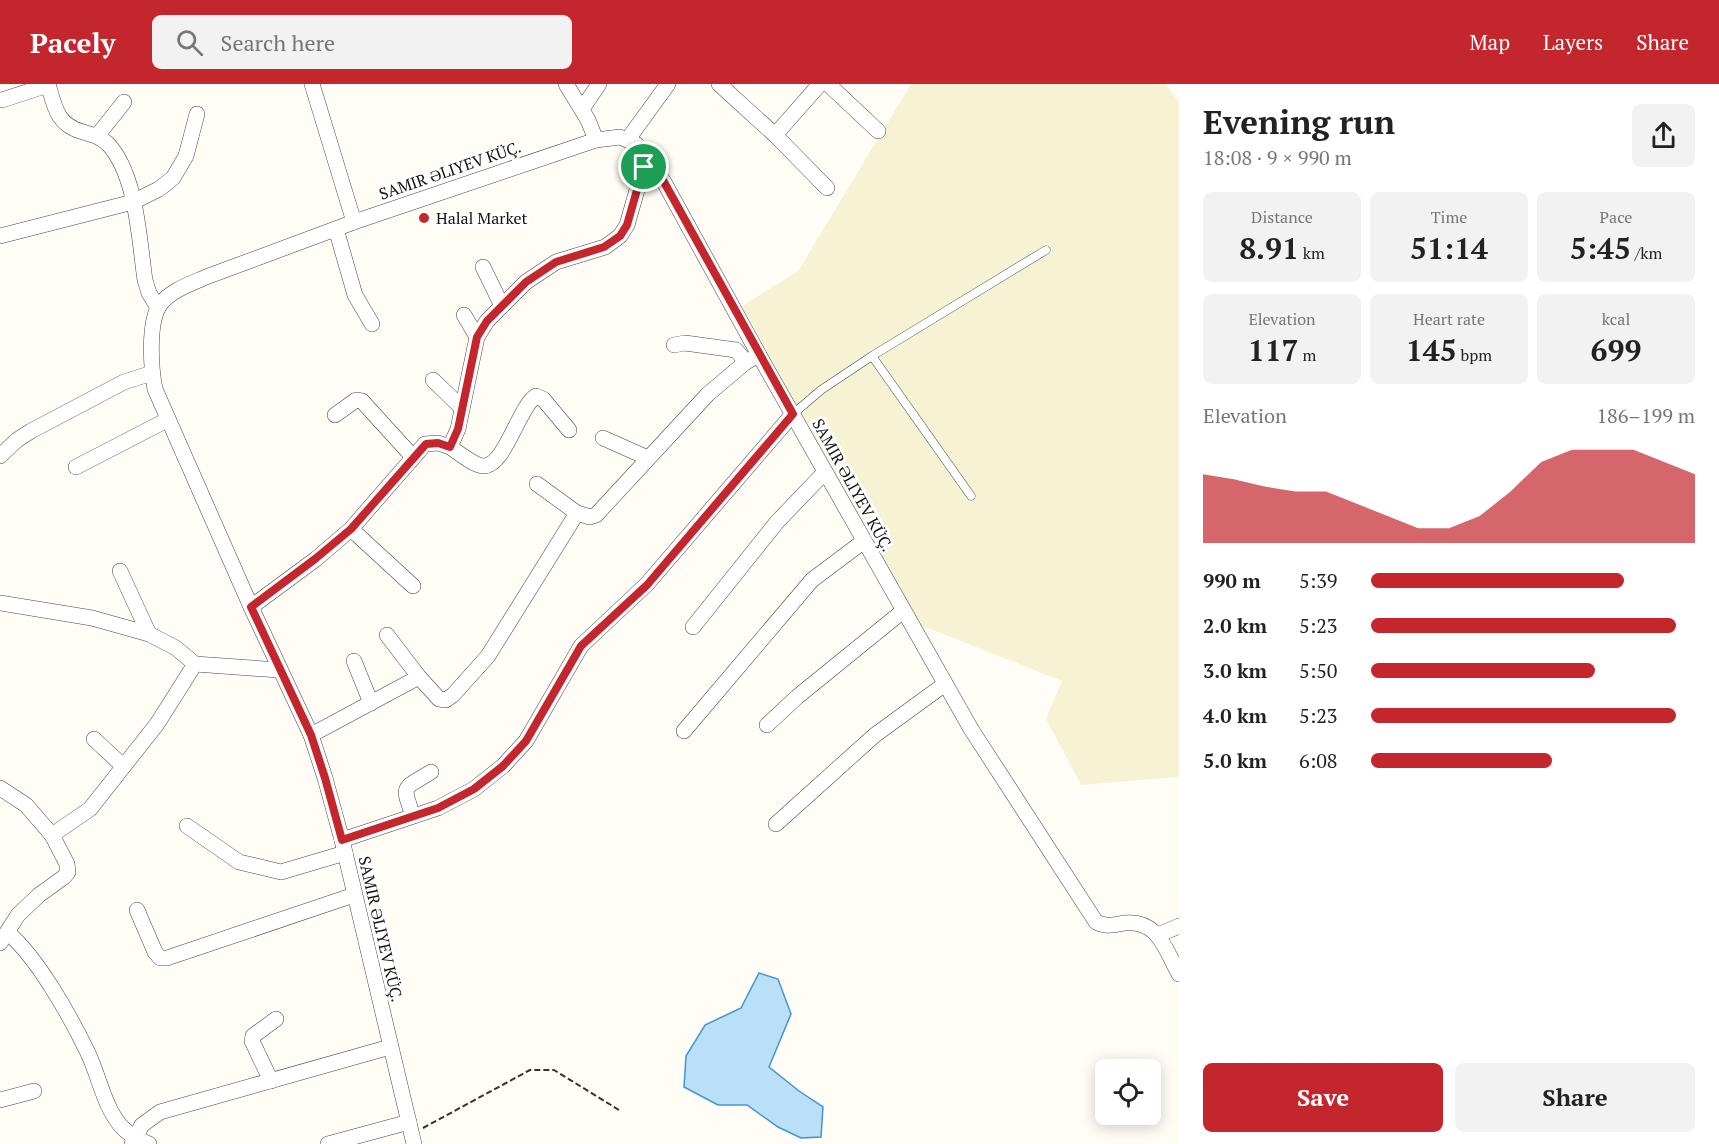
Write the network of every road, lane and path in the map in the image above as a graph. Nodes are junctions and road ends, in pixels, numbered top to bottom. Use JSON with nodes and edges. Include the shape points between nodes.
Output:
{"nodes":[{"id":1,"x":312,"y":84,"type":"edge"},
{"id":2,"x":566,"y":84,"type":"edge"},
{"id":3,"x":599,"y":84,"type":"edge"},
{"id":4,"x":668,"y":84,"type":"edge"},
{"id":5,"x":719,"y":84,"type":"edge"},
{"id":6,"x":820,"y":84,"type":"edge"},
{"id":7,"x":828,"y":84,"type":"edge"},
{"id":8,"x":48,"y":85,"type":"edge"},
{"id":9,"x":2,"y":100,"type":"dead end"},
{"id":10,"x":124,"y":102,"type":"dead end"},
{"id":11,"x":582,"y":109,"type":"junction"},
{"id":12,"x":197,"y":114,"type":"dead end"},
{"id":13,"x":878,"y":131,"type":"dead end"},
{"id":14,"x":775,"y":135,"type":"junction"},
{"id":15,"x":97,"y":136,"type":"junction"},
{"id":16,"x":628,"y":139,"type":"junction"},
{"id":17,"x":596,"y":140,"type":"junction"},
{"id":18,"x":650,"y":161,"type":"junction"},
{"id":19,"x":827,"y":188,"type":"dead end"},
{"id":20,"x":133,"y":202,"type":"junction"},
{"id":21,"x":354,"y":222,"type":"junction"},
{"id":22,"x":336,"y":229,"type":"junction"},
{"id":23,"x":0,"y":236,"type":"edge"},
{"id":24,"x":1046,"y":250,"type":"dead end"},
{"id":25,"x":483,"y":267,"type":"dead end"},
{"id":26,"x":502,"y":306,"type":"junction"},
{"id":27,"x":158,"y":308,"type":"junction"},
{"id":28,"x":464,"y":315,"type":"dead end"},
{"id":29,"x":372,"y":324,"type":"dead end"},
{"id":30,"x":477,"y":337,"type":"junction"},
{"id":31,"x":674,"y":345,"type":"dead end"},
{"id":32,"x":872,"y":356,"type":"junction"},
{"id":33,"x":753,"y":358,"type":"junction"},
{"id":34,"x":152,"y":373,"type":"junction"},
{"id":35,"x":433,"y":380,"type":"dead end"},
{"id":36,"x":462,"y":408,"type":"junction"},
{"id":37,"x":793,"y":414,"type":"junction"},
{"id":38,"x":335,"y":415,"type":"dead end"},
{"id":39,"x":167,"y":420,"type":"junction"},
{"id":40,"x":569,"y":430,"type":"dead end"},
{"id":41,"x":603,"y":438,"type":"dead end"},
{"id":42,"x":450,"y":447,"type":"junction"},
{"id":43,"x":0,"y":456,"type":"edge"},
{"id":44,"x":413,"y":457,"type":"junction"},
{"id":45,"x":648,"y":458,"type":"junction"},
{"id":46,"x":76,"y":467,"type":"dead end"},
{"id":47,"x":825,"y":472,"type":"junction"},
{"id":48,"x":537,"y":484,"type":"dead end"},
{"id":49,"x":971,"y":496,"type":"dead end"},
{"id":50,"x":577,"y":513,"type":"junction"},
{"id":51,"x":351,"y":529,"type":"junction"},
{"id":52,"x":864,"y":541,"type":"junction"},
{"id":53,"x":120,"y":571,"type":"dead end"},
{"id":54,"x":413,"y":585,"type":"dead end"},
{"id":55,"x":0,"y":603,"type":"edge"},
{"id":56,"x":251,"y":607,"type":"junction"},
{"id":57,"x":903,"y":611,"type":"junction"},
{"id":58,"x":693,"y":627,"type":"dead end"},
{"id":59,"x":148,"y":634,"type":"junction"},
{"id":60,"x":387,"y":635,"type":"dead end"},
{"id":61,"x":354,"y":661,"type":"dead end"},
{"id":62,"x":195,"y":664,"type":"junction"},
{"id":63,"x":279,"y":670,"type":"junction"},
{"id":64,"x":419,"y":677,"type":"junction"},
{"id":65,"x":945,"y":684,"type":"junction"},
{"id":66,"x":371,"y":703,"type":"junction"},
{"id":67,"x":766,"y":725,"type":"dead end"},
{"id":68,"x":684,"y":731,"type":"dead end"},
{"id":69,"x":311,"y":735,"type":"junction"},
{"id":70,"x":94,"y":739,"type":"dead end"},
{"id":71,"x":123,"y":766,"type":"junction"},
{"id":72,"x":430,"y":772,"type":"dead end"},
{"id":73,"x":0,"y":788,"type":"edge"},
{"id":74,"x":413,"y":816,"type":"junction"},
{"id":75,"x":776,"y":824,"type":"dead end"},
{"id":76,"x":187,"y":826,"type":"dead end"},
{"id":77,"x":52,"y":836,"type":"junction"},
{"id":78,"x":343,"y":847,"type":"junction"},
{"id":79,"x":354,"y":895,"type":"junction"},
{"id":80,"x":137,"y":910,"type":"dead end"},
{"id":81,"x":1179,"y":926,"type":"edge"},
{"id":82,"x":1158,"y":935,"type":"junction"},
{"id":83,"x":4,"y":938,"type":"edge"},
{"id":84,"x":1179,"y":974,"type":"edge"},
{"id":85,"x":276,"y":1019,"type":"dead end"},
{"id":86,"x":390,"y":1047,"type":"junction"},
{"id":87,"x":271,"y":1081,"type":"junction"},
{"id":88,"x":34,"y":1090,"type":"dead end"},
{"id":89,"x":0,"y":1100,"type":"edge"},
{"id":90,"x":619,"y":1110,"type":"dead end"},
{"id":91,"x":411,"y":1133,"type":"edge"},
{"id":92,"x":139,"y":1142,"type":"edge"},
{"id":93,"x":328,"y":1144,"type":"edge"}],
"edges":[{"from":1,"to":21,"type":"street"},
{"from":2,"to":11,"type":"street"},
{"from":3,"to":11,"type":"street"},
{"from":4,"to":16,"type":"street"},
{"from":5,"to":14,"type":"street"},
{"from":6,"to":14,"type":"street"},
{"from":7,"to":13,"type":"street"},
{"from":8,"to":9,"type":"street"},
{"from":8,"to":15,"type":"street","via":[[65,125]]},
{"from":10,"to":15,"type":"street"},
{"from":11,"to":17,"type":"street"},
{"from":12,"to":20,"type":"street","via":[[186,156],[173,178]]},
{"from":14,"to":19,"type":"street"},
{"from":15,"to":20,"type":"street","via":[[116,154]]},
{"from":16,"to":17,"type":"street","name":"SAMIR ƏLIYEV KÜÇ."},
{"from":16,"to":18,"type":"street","name":"SAMIR ƏLIYEV KÜÇ."},
{"from":17,"to":21,"type":"street","name":"SAMIR ƏLIYEV KÜÇ."},
{"from":18,"to":26,"type":"street","via":[[644,167],[620,236],[604,247],[556,262],[526,282]]},
{"from":18,"to":33,"type":"street","name":"SAMIR ƏLIYEV KÜÇ.","via":[[670,192]]},
{"from":20,"to":23,"type":"street"},
{"from":20,"to":27,"type":"street","via":[[145,280]]},
{"from":21,"to":22,"type":"street","name":"SAMIR ƏLIYEV KÜÇ."},
{"from":22,"to":27,"type":"street","name":"SAMIR ƏLIYEV KÜÇ.","via":[[206,276],[174,293]]},
{"from":22,"to":29,"type":"street","via":[[355,295]]},
{"from":24,"to":32,"type":"lane"},
{"from":25,"to":26,"type":"street"},
{"from":26,"to":30,"type":"street"},
{"from":27,"to":34,"type":"street","name":"SAMIR ƏLIYEV KÜÇ.","via":[[152,336]]},
{"from":28,"to":30,"type":"street"},
{"from":30,"to":36,"type":"street"},
{"from":31,"to":33,"type":"street","via":[[736,350]]},
{"from":32,"to":37,"type":"lane"},
{"from":32,"to":49,"type":"lane"},
{"from":33,"to":37,"type":"street","name":"SAMIR ƏLIYEV KÜÇ."},
{"from":33,"to":45,"type":"street","via":[[708,394]]},
{"from":34,"to":39,"type":"street","name":"SAMIR ƏLIYEV KÜÇ."},
{"from":34,"to":43,"type":"street","via":[[124,382],[31,431]]},
{"from":35,"to":36,"type":"street"},
{"from":36,"to":42,"type":"street"},
{"from":37,"to":47,"type":"street","name":"SAMIR ƏLIYEV KÜÇ."},
{"from":37,"to":74,"type":"street","via":[[647,585],[581,646],[526,741],[503,766],[474,789]]},
{"from":38,"to":44,"type":"street","via":[[362,400]]},
{"from":39,"to":46,"type":"street"},
{"from":39,"to":56,"type":"street","name":"SAMIR ƏLIYEV KÜÇ."},
{"from":40,"to":42,"type":"street","via":[[536,396],[529,400],[508,443],[488,465],[481,466]]},
{"from":41,"to":45,"type":"street"},
{"from":42,"to":44,"type":"street","via":[[430,442]]},
{"from":44,"to":51,"type":"street"},
{"from":45,"to":50,"type":"street","via":[[596,515]]},
{"from":47,"to":52,"type":"street","name":"SAMIR ƏLIYEV KÜÇ."},
{"from":47,"to":58,"type":"street","via":[[777,522]]},
{"from":48,"to":50,"type":"street"},
{"from":50,"to":64,"type":"street","via":[[488,656],[453,695],[440,699]]},
{"from":51,"to":54,"type":"street"},
{"from":51,"to":56,"type":"street"},
{"from":52,"to":57,"type":"street","name":"SAMIR ƏLIYEV KÜÇ."},
{"from":52,"to":68,"type":"street","via":[[812,580]]},
{"from":53,"to":59,"type":"street"},
{"from":55,"to":59,"type":"street","via":[[92,618]]},
{"from":56,"to":63,"type":"street","name":"SAMIR ƏLIYEV KÜÇ."},
{"from":57,"to":65,"type":"street","name":"SAMIR ƏLIYEV KÜÇ."},
{"from":57,"to":67,"type":"street"},
{"from":59,"to":62,"type":"street","via":[[176,648]]},
{"from":60,"to":64,"type":"street"},
{"from":61,"to":66,"type":"street"},
{"from":62,"to":63,"type":"street"},
{"from":62,"to":71,"type":"street","via":[[157,724]]},
{"from":63,"to":69,"type":"street","name":"SAMIR ƏLIYEV KÜÇ."},
{"from":64,"to":66,"type":"street"},
{"from":65,"to":75,"type":"street","via":[[875,735]]},
{"from":65,"to":82,"type":"street","name":"SAMIR ƏLIYEV KÜÇ.","via":[[1096,922],[1103,926],[1141,923]]},
{"from":66,"to":69,"type":"street"},
{"from":69,"to":78,"type":"street","name":"SAMIR ƏLIYEV KÜÇ."},
{"from":70,"to":71,"type":"street"},
{"from":71,"to":77,"type":"street","via":[[90,809]]},
{"from":72,"to":74,"type":"street","via":[[405,792]]},
{"from":73,"to":77,"type":"street","via":[[26,805]]},
{"from":74,"to":78,"type":"street"},
{"from":76,"to":78,"type":"street","via":[[239,862],[281,872]]},
{"from":77,"to":83,"type":"street","via":[[68,872],[18,915]]},
{"from":78,"to":79,"type":"street","name":"SAMIR ƏLIYEV KÜÇ."},
{"from":79,"to":80,"type":"street","via":[[167,958],[160,958],[155,952]]},
{"from":79,"to":86,"type":"street","name":"SAMIR ƏLIYEV KÜÇ."},
{"from":81,"to":82,"type":"street"},
{"from":82,"to":84,"type":"street"},
{"from":83,"to":92,"type":"street","via":[[28,952],[74,1024],[121,1126]]},
{"from":85,"to":87,"type":"street","via":[[253,1036],[252,1041]]},
{"from":86,"to":87,"type":"street"},
{"from":86,"to":91,"type":"street","name":"SAMIR ƏLIYEV KÜÇ."},
{"from":87,"to":92,"type":"street","via":[[160,1112],[142,1125]]},
{"from":88,"to":89,"type":"street"},
{"from":90,"to":91,"type":"path","via":[[554,1070],[530,1070]]},
{"from":91,"to":93,"type":"street"}]}
